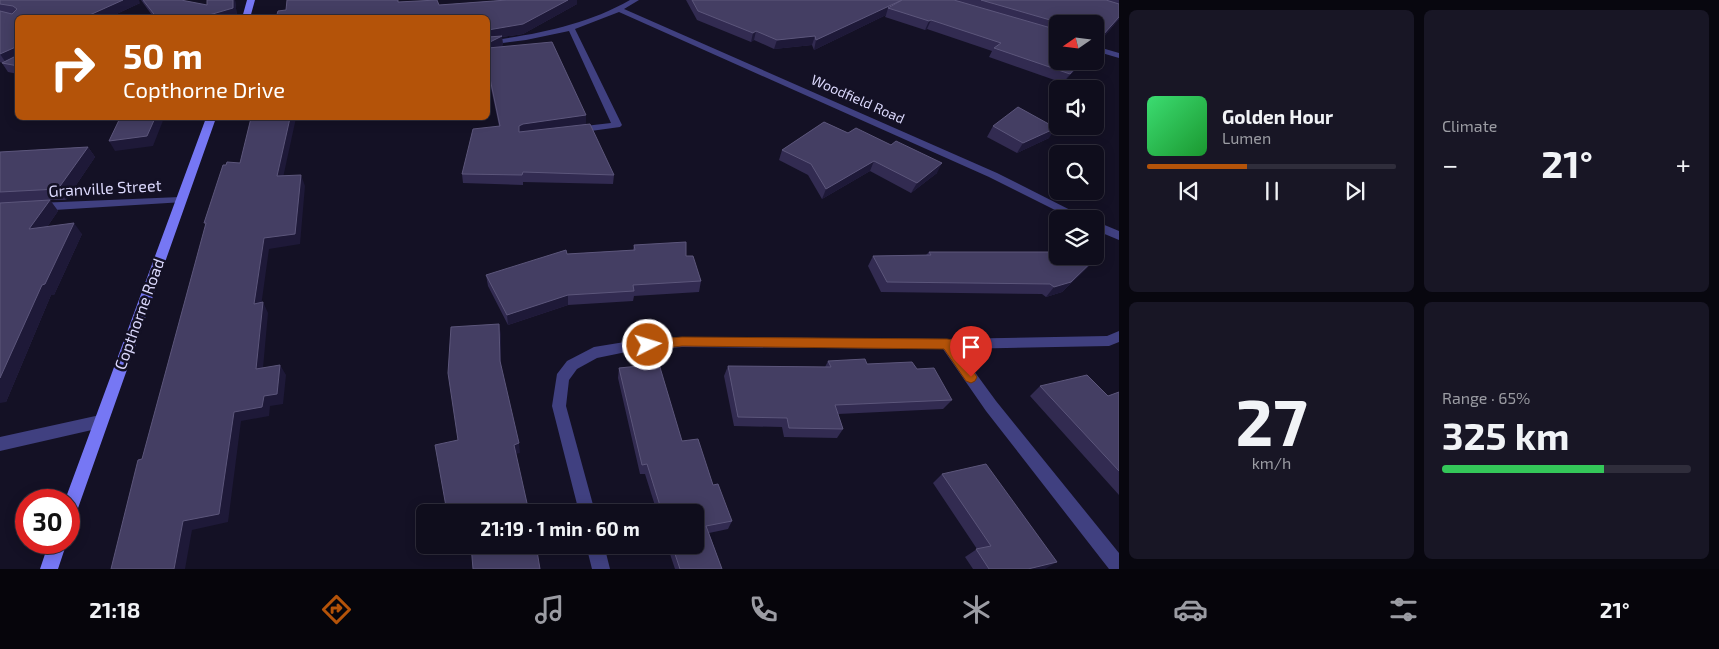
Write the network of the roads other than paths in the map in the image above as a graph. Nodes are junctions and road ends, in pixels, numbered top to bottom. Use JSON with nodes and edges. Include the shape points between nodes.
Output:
{"nodes":[{"id":1,"x":252,"y":0,"type":"edge"},
{"id":2,"x":635,"y":0,"type":"edge"},
{"id":3,"x":620,"y":10,"type":"junction"},
{"id":4,"x":247,"y":15,"type":"edge"},
{"id":5,"x":571,"y":28,"type":"junction"},
{"id":6,"x":490,"y":43,"type":"edge"},
{"id":7,"x":1104,"y":51,"type":"edge"},
{"id":8,"x":1119,"y":56,"type":"edge"},
{"id":9,"x":210,"y":120,"type":"edge"},
{"id":10,"x":570,"y":131,"type":"edge"},
{"id":11,"x":180,"y":200,"type":"junction"},
{"id":12,"x":28,"y":207,"type":"edge"},
{"id":13,"x":1064,"y":210,"type":"edge"},
{"id":14,"x":1104,"y":229,"type":"edge"},
{"id":15,"x":1119,"y":236,"type":"edge"},
{"id":16,"x":1119,"y":336,"type":"edge"},
{"id":17,"x":947,"y":344,"type":"junction"},
{"id":18,"x":100,"y":422,"type":"junction"},
{"id":19,"x":0,"y":444,"type":"edge"},
{"id":20,"x":77,"y":489,"type":"edge"},
{"id":21,"x":584,"y":504,"type":"edge"},
{"id":22,"x":54,"y":554,"type":"edge"},
{"id":23,"x":597,"y":554,"type":"edge"},
{"id":24,"x":1119,"y":568,"type":"edge"},
{"id":25,"x":48,"y":569,"type":"edge"},
{"id":26,"x":601,"y":569,"type":"edge"}],
"edges":[{"from":1,"to":4,"type":"main road"},
{"from":2,"to":3,"type":"street"},
{"from":3,"to":5,"type":"street"},
{"from":3,"to":13,"type":"street","name":"Woodfield Road"},
{"from":5,"to":6,"type":"street","via":[[532,38]]},
{"from":5,"to":10,"type":"street","via":[[617,125]]},
{"from":7,"to":8,"type":"street"},
{"from":9,"to":11,"type":"main road","name":"Copthorne Road"},
{"from":11,"to":12,"type":"street","name":"Granville Street"},
{"from":11,"to":18,"type":"main road","name":"Copthorne Road"},
{"from":14,"to":15,"type":"street"},
{"from":16,"to":17,"type":"street","via":[[1109,340]]},
{"from":17,"to":21,"type":"street","via":[[682,342],[630,346],[594,354],[572,365],[562,378],[559,406]]},
{"from":17,"to":24,"type":"street","via":[[991,406]]},
{"from":18,"to":19,"type":"street"},
{"from":18,"to":20,"type":"main road","name":"Copthorne Road"},
{"from":22,"to":25,"type":"main road"},
{"from":23,"to":26,"type":"street"}]}
